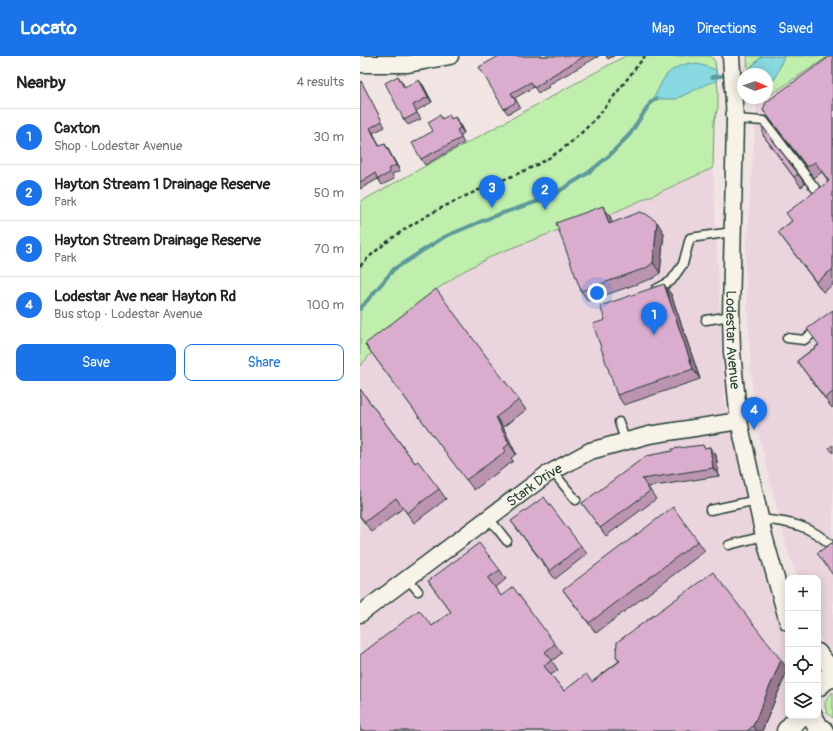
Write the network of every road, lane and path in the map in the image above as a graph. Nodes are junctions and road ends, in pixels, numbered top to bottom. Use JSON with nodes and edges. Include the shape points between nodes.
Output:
{"nodes":[{"id":1,"x":450,"y":56,"type":"edge"},
{"id":2,"x":645,"y":56,"type":"edge"},
{"id":3,"x":731,"y":58,"type":"edge"},
{"id":4,"x":360,"y":64,"type":"edge"},
{"id":5,"x":735,"y":118,"type":"junction"},
{"id":6,"x":815,"y":188,"type":"dead end"},
{"id":7,"x":732,"y":232,"type":"junction"},
{"id":8,"x":360,"y":266,"type":"edge"},
{"id":9,"x":650,"y":292,"type":"edge"},
{"id":10,"x":731,"y":316,"type":"junction"},
{"id":11,"x":833,"y":318,"type":"edge"},
{"id":12,"x":706,"y":320,"type":"dead end"},
{"id":13,"x":787,"y":338,"type":"dead end"},
{"id":14,"x":739,"y":421,"type":"junction"},
{"id":15,"x":619,"y":422,"type":"dead end"},
{"id":16,"x":625,"y":440,"type":"junction"},
{"id":17,"x":553,"y":472,"type":"junction"},
{"id":18,"x":576,"y":500,"type":"dead end"},
{"id":19,"x":757,"y":500,"type":"junction"},
{"id":20,"x":710,"y":510,"type":"dead end"},
{"id":21,"x":488,"y":517,"type":"junction"},
{"id":22,"x":760,"y":519,"type":"junction"},
{"id":23,"x":764,"y":536,"type":"junction"},
{"id":24,"x":507,"y":541,"type":"dead end"},
{"id":25,"x":729,"y":545,"type":"dead end"},
{"id":26,"x":833,"y":547,"type":"edge"},
{"id":27,"x":786,"y":611,"type":"edge"},
{"id":28,"x":360,"y":614,"type":"edge"},
{"id":29,"x":821,"y":656,"type":"edge"},
{"id":30,"x":833,"y":671,"type":"edge"},
{"id":31,"x":833,"y":677,"type":"edge"},
{"id":32,"x":821,"y":683,"type":"edge"},
{"id":33,"x":797,"y":719,"type":"edge"},
{"id":34,"x":814,"y":719,"type":"edge"},
{"id":35,"x":787,"y":731,"type":"edge"},
{"id":36,"x":823,"y":731,"type":"edge"}],
"edges":[{"from":1,"to":4,"type":"street","via":[[408,64]]},
{"from":2,"to":8,"type":"path","via":[[598,118],[557,153],[527,170],[479,190],[422,219],[388,242]]},
{"from":3,"to":5,"type":"street","name":"Lodestar Avenue"},
{"from":5,"to":6,"type":"lane","via":[[765,118]]},
{"from":5,"to":7,"type":"street","name":"Lodestar Avenue"},
{"from":7,"to":9,"type":"lane","via":[[690,238],[683,264],[671,281]]},
{"from":7,"to":10,"type":"street","name":"Lodestar Avenue"},
{"from":10,"to":12,"type":"lane"},
{"from":10,"to":14,"type":"street","name":"Lodestar Avenue"},
{"from":11,"to":13,"type":"lane","via":[[804,340]]},
{"from":14,"to":16,"type":"street","name":"Stark Drive"},
{"from":14,"to":19,"type":"street","name":"Lodestar Avenue"},
{"from":15,"to":16,"type":"lane"},
{"from":16,"to":17,"type":"street","name":"Stark Drive","via":[[590,451]]},
{"from":17,"to":18,"type":"lane"},
{"from":17,"to":21,"type":"street","name":"Stark Drive"},
{"from":19,"to":20,"type":"lane"},
{"from":19,"to":22,"type":"street","name":"Lodestar Avenue"},
{"from":21,"to":24,"type":"lane"},
{"from":21,"to":28,"type":"street","name":"Stark Drive","via":[[413,585]]},
{"from":22,"to":23,"type":"street","name":"Lodestar Avenue"},
{"from":22,"to":26,"type":"lane","via":[[794,523]]},
{"from":23,"to":25,"type":"lane"},
{"from":23,"to":27,"type":"street","name":"Lodestar Avenue"},
{"from":29,"to":30,"type":"street"},
{"from":31,"to":32,"type":"street"},
{"from":33,"to":35,"type":"street"},
{"from":34,"to":36,"type":"street"}]}
